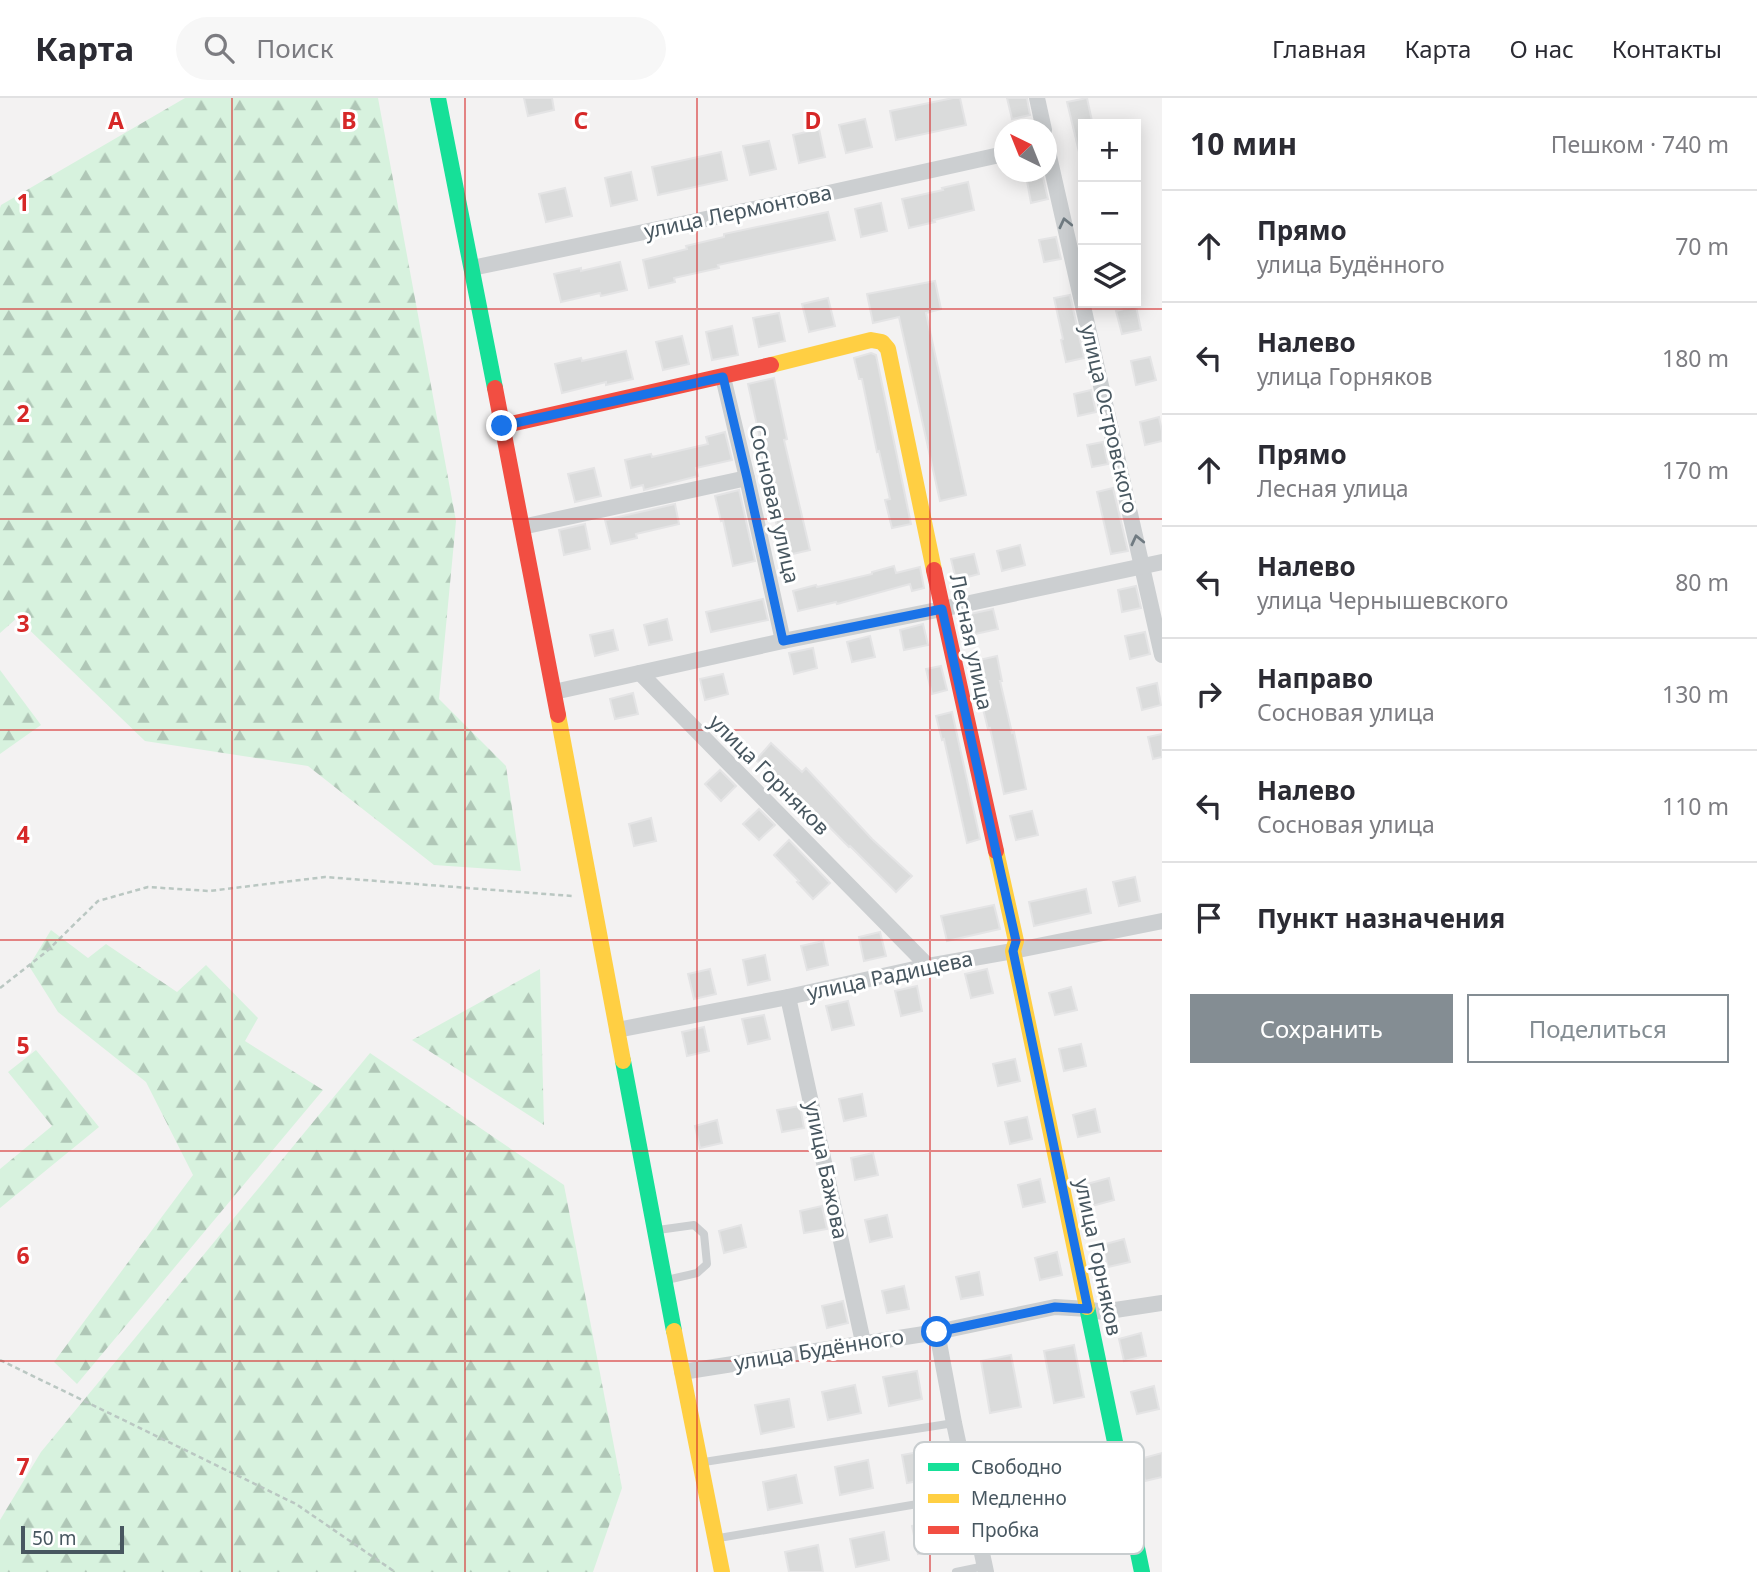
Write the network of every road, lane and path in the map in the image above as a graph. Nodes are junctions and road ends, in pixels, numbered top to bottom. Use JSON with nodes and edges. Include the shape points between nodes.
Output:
{"nodes":[{"id":1,"x":438,"y":98,"type":"edge"},
{"id":2,"x":1037,"y":98,"type":"edge"},
{"id":3,"x":1042,"y":119,"type":"edge"},
{"id":4,"x":994,"y":156,"type":"edge"},
{"id":5,"x":1056,"y":182,"type":"edge"},
{"id":6,"x":472,"y":268,"type":"junction"},
{"id":7,"x":723,"y":377,"type":"junction"},
{"id":8,"x":502,"y":426,"type":"junction"},
{"id":9,"x":747,"y":478,"type":"junction"},
{"id":10,"x":522,"y":527,"type":"junction"},
{"id":11,"x":1162,"y":562,"type":"edge"},
{"id":12,"x":1143,"y":566,"type":"junction"},
{"id":13,"x":942,"y":609,"type":"junction"},
{"id":14,"x":783,"y":641,"type":"junction"},
{"id":15,"x":1162,"y":655,"type":"edge"},
{"id":16,"x":640,"y":674,"type":"junction"},
{"id":17,"x":554,"y":692,"type":"junction"},
{"id":18,"x":593,"y":898,"type":"junction"},
{"id":19,"x":1162,"y":920,"type":"edge"},
{"id":20,"x":1013,"y":951,"type":"junction"},
{"id":21,"x":928,"y":966,"type":"junction"},
{"id":22,"x":0,"y":988,"type":"edge"},
{"id":23,"x":788,"y":997,"type":"junction"},
{"id":24,"x":617,"y":1030,"type":"junction"},
{"id":25,"x":655,"y":1231,"type":"junction"},
{"id":26,"x":665,"y":1280,"type":"junction"},
{"id":27,"x":1162,"y":1303,"type":"edge"},
{"id":28,"x":1088,"y":1309,"type":"junction"},
{"id":29,"x":937,"y":1332,"type":"junction"},
{"id":30,"x":863,"y":1342,"type":"junction"},
{"id":31,"x":0,"y":1360,"type":"edge"},
{"id":32,"x":682,"y":1372,"type":"junction"},
{"id":33,"x":954,"y":1423,"type":"junction"},
{"id":34,"x":958,"y":1442,"type":"edge"},
{"id":35,"x":1115,"y":1442,"type":"edge"},
{"id":36,"x":701,"y":1462,"type":"junction"},
{"id":37,"x":914,"y":1504,"type":"edge"},
{"id":38,"x":716,"y":1538,"type":"junction"},
{"id":39,"x":1138,"y":1554,"type":"edge"},
{"id":40,"x":986,"y":1569,"type":"edge"},
{"id":41,"x":395,"y":1572,"type":"edge"},
{"id":42,"x":722,"y":1572,"type":"edge"},
{"id":43,"x":956,"y":1572,"type":"edge"},
{"id":44,"x":1142,"y":1572,"type":"edge"}],
"edges":[{"from":1,"to":6,"type":"main road"},
{"from":2,"to":3,"type":"street"},
{"from":4,"to":6,"type":"street","name":"улица Лермонтова"},
{"from":12,"to":5,"type":"street","name":"улица Островского","one_way":true},
{"from":6,"to":8,"type":"main road"},
{"from":7,"to":8,"type":"main road"},
{"from":7,"to":9,"type":"street","name":"Сосновая улица"},
{"from":7,"to":13,"type":"main road","name":"Лесная улица","via":[[871,340],[882,342],[888,349]]},
{"from":8,"to":10,"type":"main road"},
{"from":9,"to":10,"type":"street"},
{"from":9,"to":14,"type":"street","name":"Сосновая улица"},
{"from":10,"to":17,"type":"main road"},
{"from":11,"to":12,"type":"street"},
{"from":12,"to":13,"type":"street"},
{"from":12,"to":15,"type":"street","name":"улица Островского"},
{"from":13,"to":14,"type":"street"},
{"from":13,"to":20,"type":"main road","name":"Лесная улица","via":[[1016,941]]},
{"from":14,"to":16,"type":"street"},
{"from":16,"to":17,"type":"street"},
{"from":16,"to":21,"type":"street","name":"улица Горняков"},
{"from":17,"to":18,"type":"main road"},
{"from":18,"to":22,"type":"path","via":[[325,877],[209,891],[148,887],[98,901],[46,952]]},
{"from":18,"to":24,"type":"main road"},
{"from":19,"to":20,"type":"street","name":"улица Радищева"},
{"from":20,"to":21,"type":"street","name":"улица Радищева"},
{"from":20,"to":28,"type":"main road","name":"улица Горняков"},
{"from":21,"to":23,"type":"street","name":"улица Радищева"},
{"from":23,"to":24,"type":"street","name":"улица Радищева"},
{"from":23,"to":30,"type":"street","name":"улица Бажова"},
{"from":24,"to":25,"type":"main road"},
{"from":25,"to":26,"type":"main road"},
{"from":25,"to":26,"type":"lane","via":[[694,1226],[704,1234],[707,1265],[697,1273]]},
{"from":26,"to":32,"type":"main road"},
{"from":27,"to":28,"type":"street","name":"улица Будённого","via":[[1102,1312]]},
{"from":28,"to":29,"type":"street","name":"улица Будённого","via":[[1055,1307]]},
{"from":28,"to":35,"type":"main road","name":"улица Горняков"},
{"from":29,"to":30,"type":"street","name":"улица Будённого"},
{"from":29,"to":33,"type":"street"},
{"from":30,"to":32,"type":"street","name":"улица Будённого"},
{"from":31,"to":41,"type":"path","via":[[296,1504]]},
{"from":32,"to":36,"type":"main road"},
{"from":33,"to":34,"type":"street"},
{"from":33,"to":36,"type":"lane"},
{"from":36,"to":38,"type":"main road"},
{"from":37,"to":38,"type":"lane"},
{"from":38,"to":42,"type":"main road"},
{"from":39,"to":44,"type":"main road","name":"улица Горняков"},
{"from":40,"to":43,"type":"lane"}]}
